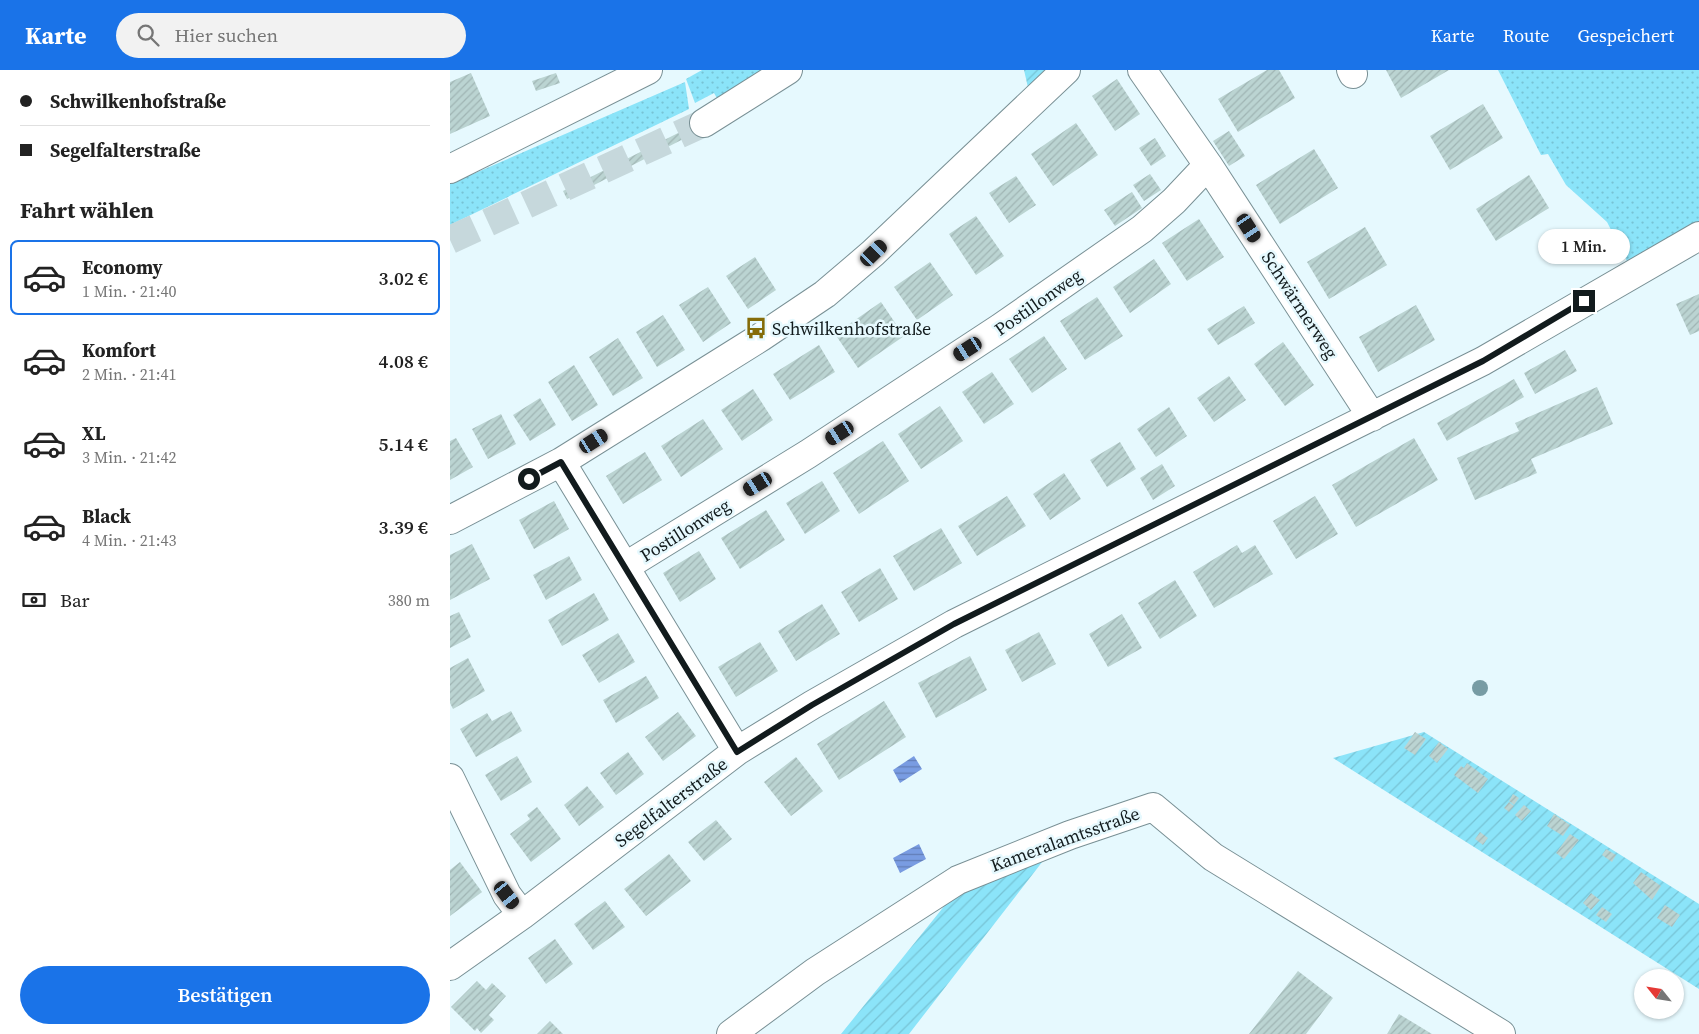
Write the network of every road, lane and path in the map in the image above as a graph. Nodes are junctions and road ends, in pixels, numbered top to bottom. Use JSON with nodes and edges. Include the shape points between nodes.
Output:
{"nodes":[{"id":1,"x":648,"y":70,"type":"edge"},
{"id":2,"x":788,"y":70,"type":"edge"},
{"id":3,"x":1066,"y":70,"type":"edge"},
{"id":4,"x":1142,"y":70,"type":"edge"},
{"id":5,"x":704,"y":123,"type":"tunnel mouth"},
{"id":6,"x":1208,"y":165,"type":"junction"},
{"id":7,"x":450,"y":169,"type":"edge"},
{"id":8,"x":1699,"y":236,"type":"edge"},
{"id":9,"x":1372,"y":417,"type":"junction"},
{"id":10,"x":561,"y":462,"type":"junction"},
{"id":11,"x":450,"y":520,"type":"edge"},
{"id":12,"x":626,"y":566,"type":"junction"},
{"id":13,"x":737,"y":752,"type":"junction"},
{"id":14,"x":450,"y":778,"type":"edge"},
{"id":15,"x":522,"y":915,"type":"junction"},
{"id":16,"x":450,"y":966,"type":"edge"},
{"id":17,"x":731,"y":1034,"type":"edge"},
{"id":18,"x":1501,"y":1034,"type":"edge"}],
"edges":[{"from":1,"to":7,"type":"street"},
{"from":2,"to":5,"type":"street"},
{"from":3,"to":10,"type":"street","via":[[874,253],[825,294]]},
{"from":4,"to":6,"type":"street","name":"Schwärmerweg"},
{"from":6,"to":9,"type":"street","name":"Schwärmerweg"},
{"from":6,"to":12,"type":"street","name":"Postillonweg","via":[[1174,202],[1142,229],[1000,328],[808,454]]},
{"from":8,"to":9,"type":"street","name":"Segelfalterstraße","via":[[1483,361]]},
{"from":9,"to":13,"type":"street","name":"Segelfalterstraße","via":[[954,624]]},
{"from":10,"to":11,"type":"street"},
{"from":10,"to":12,"type":"street"},
{"from":12,"to":13,"type":"street"},
{"from":13,"to":15,"type":"street","name":"Segelfalterstraße"},
{"from":14,"to":15,"type":"street","via":[[507,895]]},
{"from":15,"to":16,"type":"street","name":"Segelfalterstraße"},
{"from":17,"to":18,"type":"street","name":"Kameralamtsstraße","via":[[822,967],[958,880],[1070,835],[1154,808],[1213,857]]}]}
